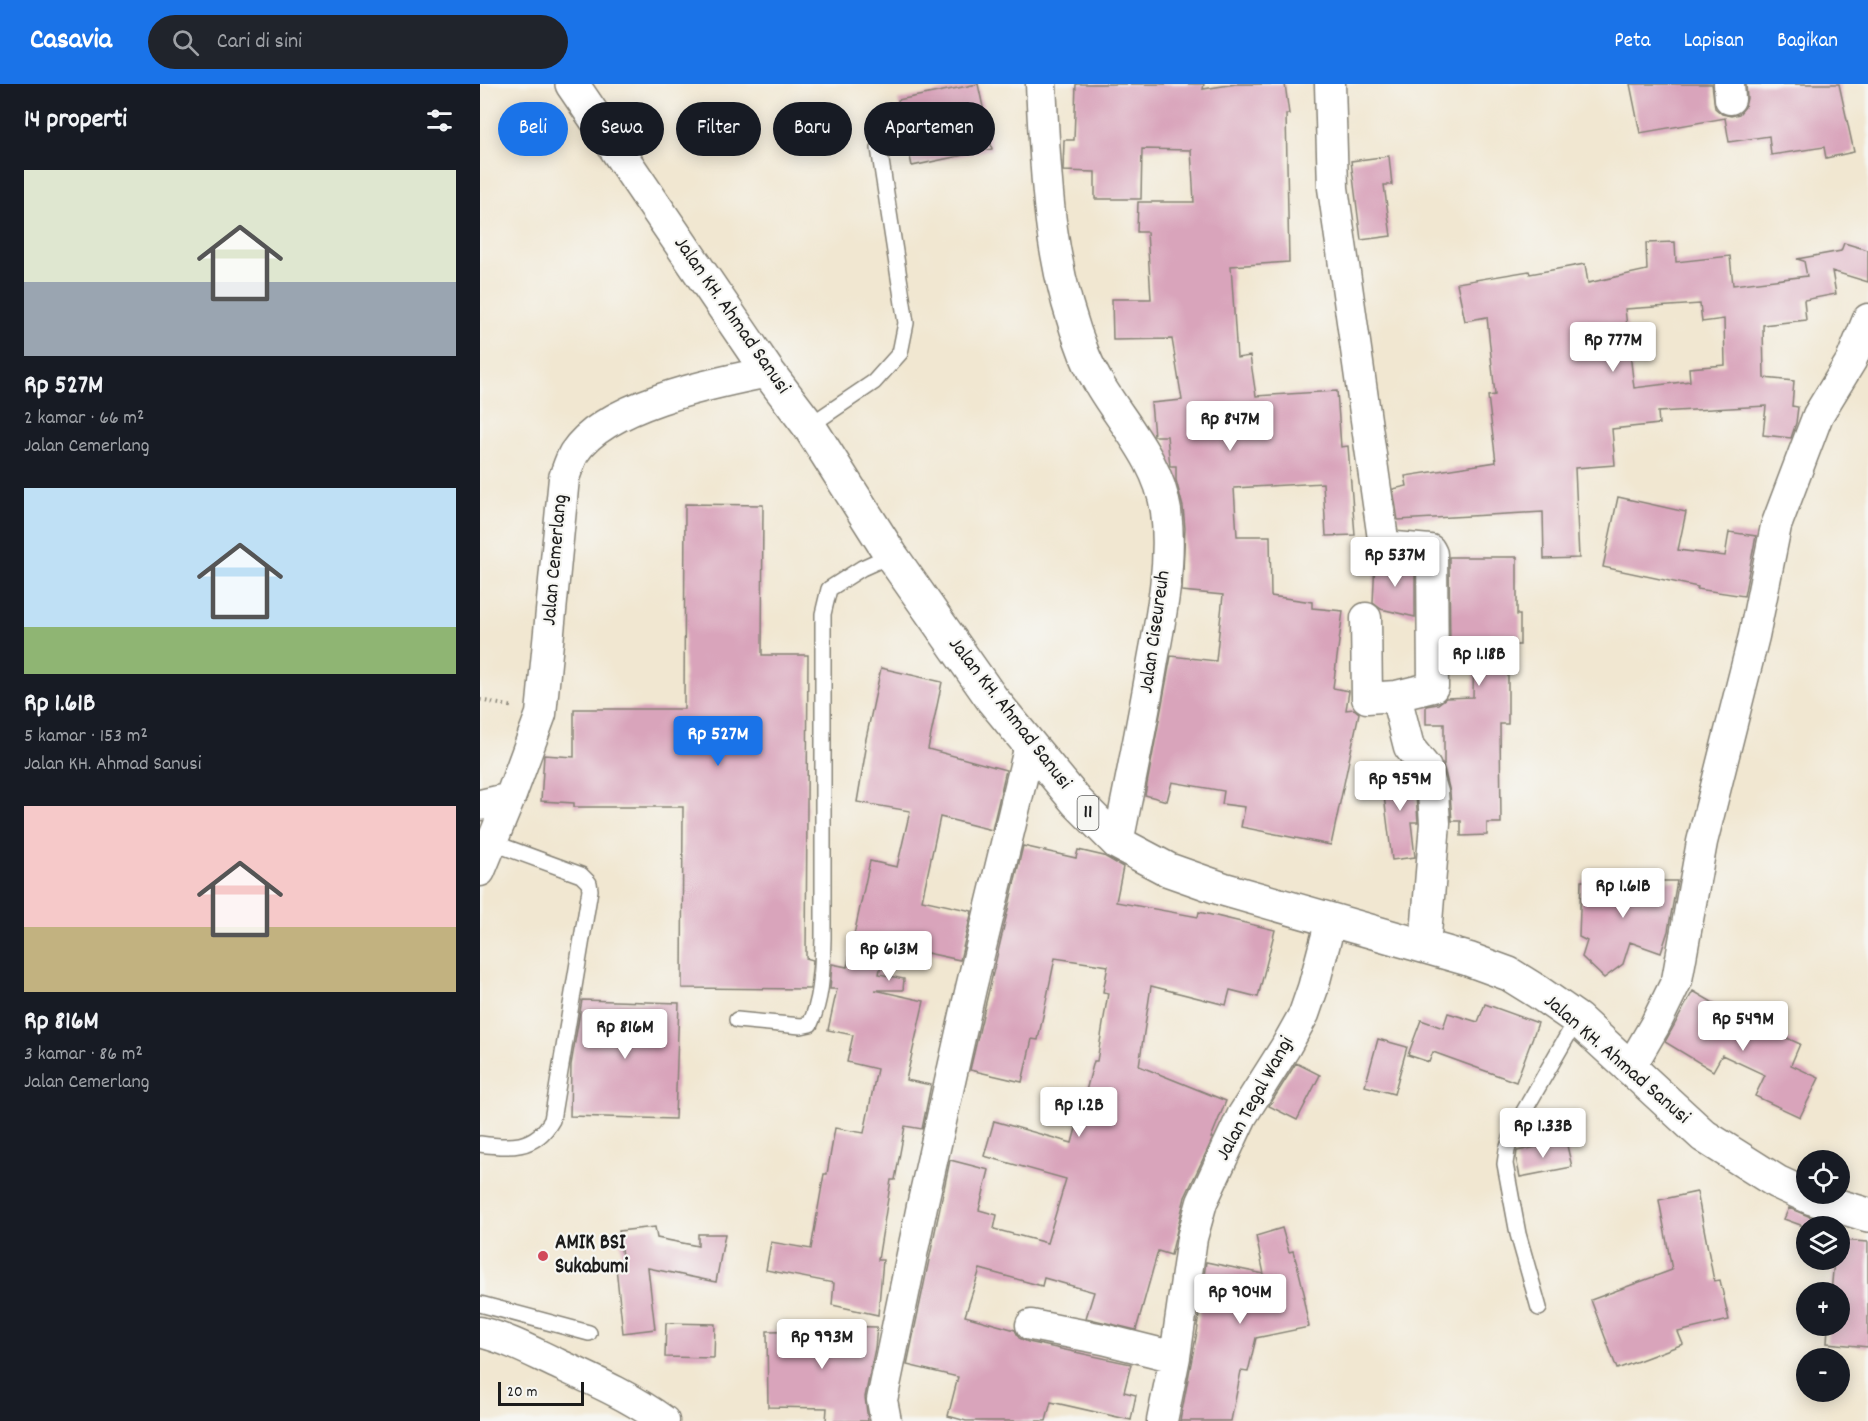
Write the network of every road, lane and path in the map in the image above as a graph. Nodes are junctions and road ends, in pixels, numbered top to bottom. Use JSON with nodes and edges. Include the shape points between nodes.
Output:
{"nodes":[{"id":1,"x":572,"y":84,"type":"edge"},
{"id":2,"x":1041,"y":84,"type":"edge"},
{"id":3,"x":1330,"y":84,"type":"edge"},
{"id":4,"x":880,"y":156,"type":"edge"},
{"id":5,"x":1868,"y":319,"type":"edge"},
{"id":6,"x":768,"y":372,"type":"junction"},
{"id":7,"x":808,"y":426,"type":"junction"},
{"id":8,"x":891,"y":555,"type":"junction"},
{"id":9,"x":1366,"y":618,"type":"dead end"},
{"id":10,"x":1396,"y":696,"type":"junction"},
{"id":11,"x":1030,"y":745,"type":"junction"},
{"id":12,"x":510,"y":798,"type":"junction"},
{"id":13,"x":480,"y":805,"type":"edge"},
{"id":14,"x":491,"y":842,"type":"junction"},
{"id":15,"x":1118,"y":843,"type":"junction"},
{"id":16,"x":480,"y":871,"type":"edge"},
{"id":17,"x":1331,"y":920,"type":"junction"},
{"id":18,"x":1425,"y":947,"type":"junction"},
{"id":19,"x":1577,"y":1019,"type":"junction"},
{"id":20,"x":737,"y":1020,"type":"dead end"},
{"id":21,"x":1630,"y":1068,"type":"junction"},
{"id":22,"x":480,"y":1144,"type":"edge"},
{"id":23,"x":1868,"y":1215,"type":"edge"},
{"id":24,"x":480,"y":1304,"type":"edge"},
{"id":25,"x":1539,"y":1308,"type":"dead end"},
{"id":26,"x":1031,"y":1325,"type":"dead end"},
{"id":27,"x":480,"y":1332,"type":"edge"},
{"id":28,"x":589,"y":1333,"type":"dead end"},
{"id":29,"x":1176,"y":1357,"type":"junction"},
{"id":30,"x":664,"y":1421,"type":"edge"},
{"id":31,"x":886,"y":1421,"type":"edge"},
{"id":32,"x":1162,"y":1421,"type":"edge"}],
"edges":[{"from":1,"to":6,"type":"highway","name":"Jalan KH. Ahmad Sanusi","number":"11"},
{"from":2,"to":15,"type":"street","name":"Jalan Ciseureuh","via":[[1050,227],[1067,304],[1103,390],[1150,462],[1166,512],[1165,595]]},
{"from":3,"to":10,"type":"street","via":[[1333,188],[1384,547],[1430,550],[1432,554],[1433,687]]},
{"from":4,"to":7,"type":"lane","via":[[906,323],[900,353],[874,382]]},
{"from":5,"to":21,"type":"street","via":[[1851,361],[1818,415],[1776,526],[1754,636],[1702,842],[1677,980]]},
{"from":6,"to":7,"type":"highway","name":"Jalan KH. Ahmad Sanusi","number":"11"},
{"from":6,"to":12,"type":"street","name":"Jalan Cemerlang","via":[[712,383],[627,412],[596,430],[574,453],[564,478],[541,714]]},
{"from":7,"to":8,"type":"highway","name":"Jalan KH. Ahmad Sanusi","number":"11"},
{"from":8,"to":11,"type":"highway","name":"Jalan KH. Ahmad Sanusi","number":"11","via":[[992,699]]},
{"from":8,"to":20,"type":"lane","via":[[829,588],[823,614],[823,938],[817,1009],[810,1024],[801,1026]]},
{"from":9,"to":10,"type":"street","via":[[1367,698]]},
{"from":10,"to":18,"type":"street","via":[[1409,747],[1426,768],[1433,793],[1435,823]]},
{"from":11,"to":15,"type":"highway","name":"Jalan KH. Ahmad Sanusi","number":"11","via":[[1077,802]]},
{"from":11,"to":31,"type":"street","via":[[919,1217],[882,1400]]},
{"from":12,"to":13,"type":"street"},
{"from":12,"to":14,"type":"street","name":"Jalan Cemerlang"},
{"from":14,"to":16,"type":"street","name":"Jalan Cemerlang"},
{"from":14,"to":22,"type":"lane","via":[[580,875],[589,883],[590,890],[552,1120],[545,1132],[519,1145],[504,1148]]},
{"from":15,"to":17,"type":"highway","name":"Jalan KH. Ahmad Sanusi","number":"11","via":[[1169,870]]},
{"from":17,"to":18,"type":"highway","name":"Jalan KH. Ahmad Sanusi","number":"11"},
{"from":17,"to":29,"type":"street","name":"Jalan Tegal Wangi","via":[[1304,1014],[1242,1116],[1202,1202],[1192,1238]]},
{"from":18,"to":19,"type":"highway","name":"Jalan KH. Ahmad Sanusi","number":"11","via":[[1509,974]]},
{"from":19,"to":21,"type":"highway","name":"Jalan KH. Ahmad Sanusi","number":"11"},
{"from":19,"to":25,"type":"lane","via":[[1515,1127],[1507,1150],[1518,1234]]},
{"from":21,"to":23,"type":"highway","name":"Jalan KH. Ahmad Sanusi","number":"11","via":[[1704,1136],[1749,1166],[1812,1198]]},
{"from":24,"to":28,"type":"lane"},
{"from":26,"to":29,"type":"street"},
{"from":27,"to":30,"type":"street","via":[[501,1337],[603,1384]]},
{"from":29,"to":32,"type":"street","name":"Jalan Tegal Wangi"}]}
